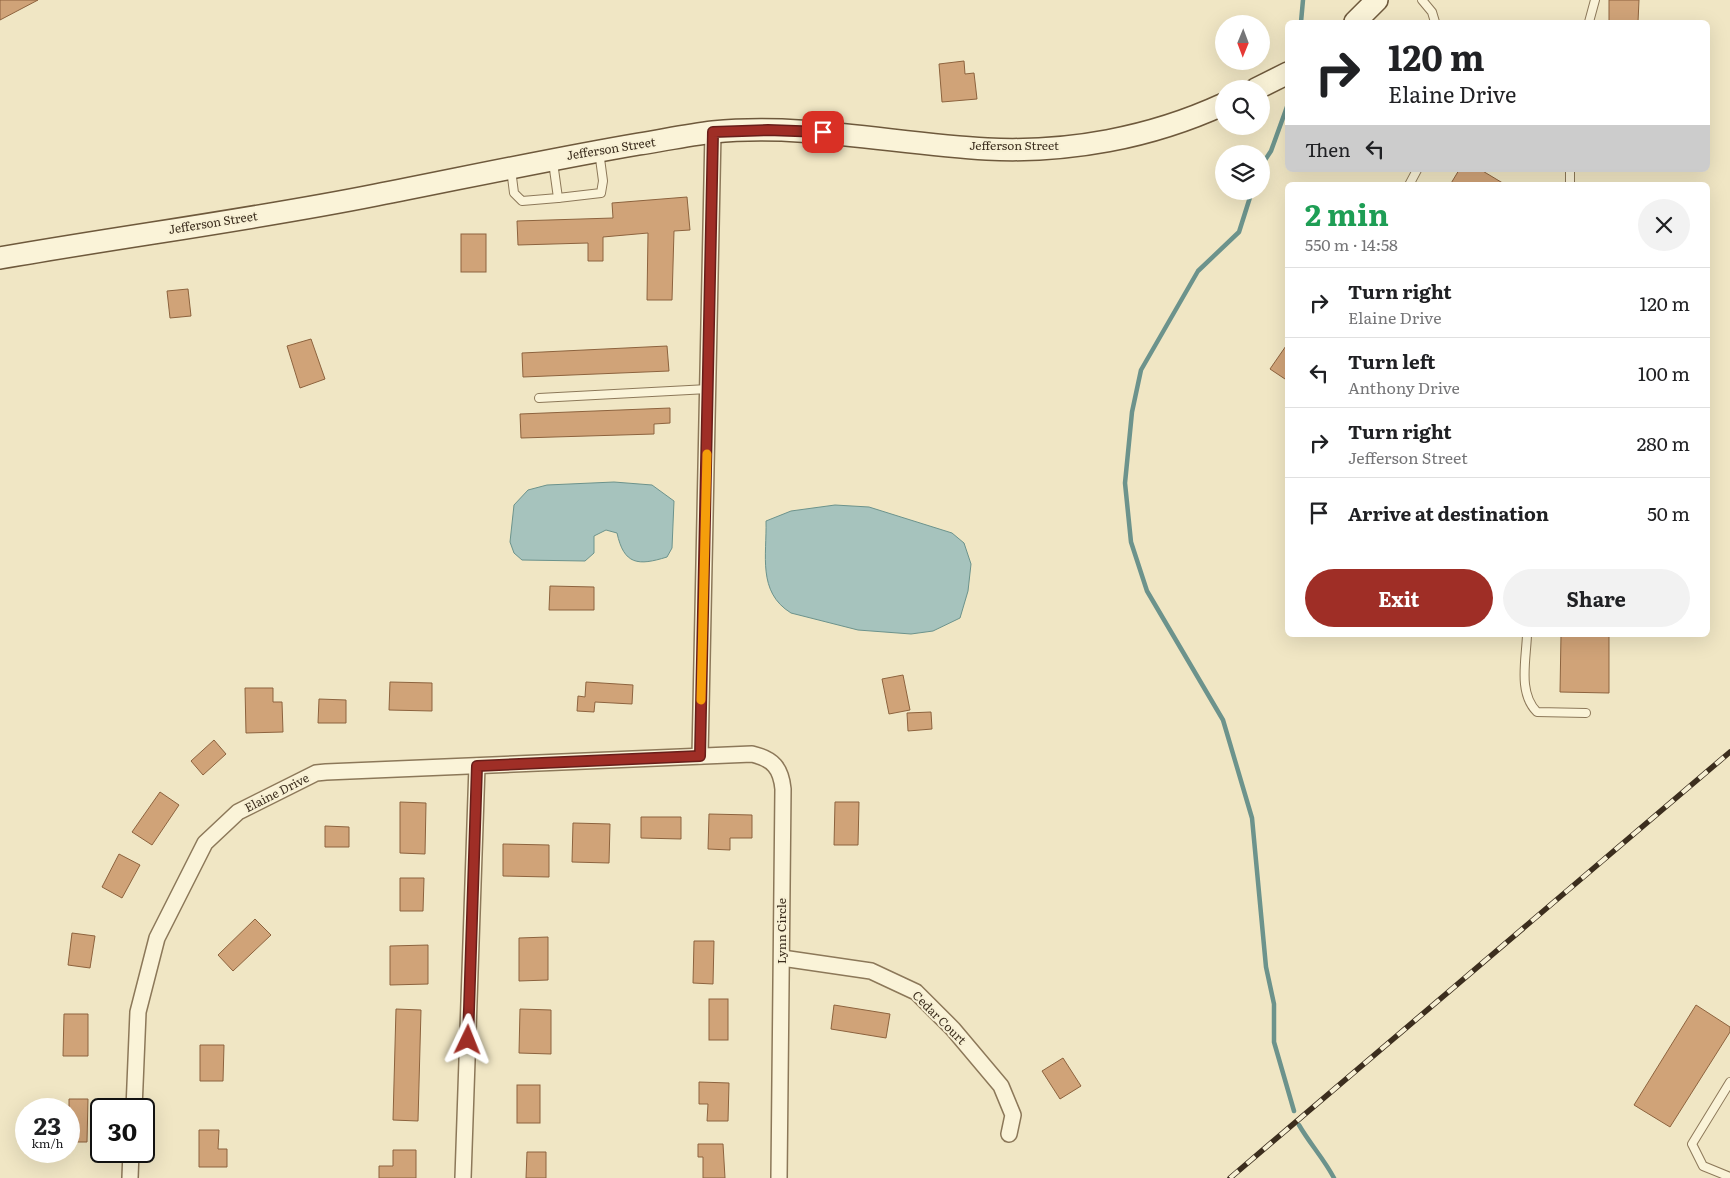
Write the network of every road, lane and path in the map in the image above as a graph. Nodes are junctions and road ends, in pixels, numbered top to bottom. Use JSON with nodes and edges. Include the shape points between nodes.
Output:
{"nodes":[{"id":1,"x":1377,"y":0,"type":"edge"},
{"id":2,"x":1422,"y":0,"type":"edge"},
{"id":3,"x":1595,"y":0,"type":"edge"},
{"id":4,"x":1357,"y":20,"type":"edge"},
{"id":5,"x":1434,"y":20,"type":"edge"},
{"id":6,"x":1590,"y":20,"type":"edge"},
{"id":7,"x":1285,"y":74,"type":"edge"},
{"id":8,"x":1270,"y":82,"type":"edge"},
{"id":9,"x":1215,"y":108,"type":"edge"},
{"id":10,"x":713,"y":132,"type":"junction"},
{"id":11,"x":599,"y":151,"type":"junction"},
{"id":12,"x":553,"y":158,"type":"junction"},
{"id":13,"x":510,"y":167,"type":"junction"},
{"id":14,"x":558,"y":198,"type":"junction"},
{"id":15,"x":0,"y":258,"type":"edge"},
{"id":16,"x":708,"y":389,"type":"junction"},
{"id":17,"x":539,"y":398,"type":"dead end"},
{"id":18,"x":1527,"y":637,"type":"edge"},
{"id":19,"x":1586,"y":713,"type":"dead end"},
{"id":20,"x":700,"y":756,"type":"junction"},
{"id":21,"x":477,"y":766,"type":"junction"},
{"id":22,"x":782,"y":958,"type":"junction"},
{"id":23,"x":1730,"y":1082,"type":"edge"},
{"id":24,"x":134,"y":1098,"type":"edge"},
{"id":25,"x":1009,"y":1134,"type":"dead end"},
{"id":26,"x":131,"y":1163,"type":"edge"},
{"id":27,"x":1730,"y":1177,"type":"edge"},
{"id":28,"x":130,"y":1178,"type":"edge"},
{"id":29,"x":463,"y":1178,"type":"edge"},
{"id":30,"x":780,"y":1178,"type":"edge"}],
"edges":[{"from":1,"to":4,"type":"street"},
{"from":2,"to":5,"type":"lane"},
{"from":3,"to":6,"type":"lane"},
{"from":7,"to":8,"type":"street"},
{"from":9,"to":10,"type":"street","name":"Jefferson Street","via":[[1125,138],[1056,148],[988,149],[811,131]]},
{"from":10,"to":11,"type":"street","name":"Jefferson Street"},
{"from":10,"to":16,"type":"street"},
{"from":11,"to":12,"type":"street","name":"Jefferson Street"},
{"from":11,"to":14,"type":"lane","via":[[603,181],[601,193]]},
{"from":12,"to":13,"type":"street","name":"Jefferson Street"},
{"from":12,"to":14,"type":"lane"},
{"from":13,"to":14,"type":"lane","via":[[514,193],[522,201]]},
{"from":13,"to":15,"type":"street","name":"Jefferson Street","via":[[365,197]]},
{"from":16,"to":17,"type":"lane"},
{"from":16,"to":20,"type":"street"},
{"from":18,"to":19,"type":"lane","via":[[1525,691],[1530,705],[1538,712]]},
{"from":20,"to":21,"type":"street","name":"Elaine Drive"},
{"from":20,"to":22,"type":"street","name":"Lynn Circle","via":[[752,754],[776,764],[782,776]]},
{"from":21,"to":24,"type":"street","name":"Elaine Drive","via":[[316,773],[238,812],[205,843],[157,938],[138,1012]]},
{"from":21,"to":29,"type":"street"},
{"from":22,"to":25,"type":"street","name":"Cedar Court","via":[[871,971],[916,992],[953,1029],[1000,1086],[1013,1115]]},
{"from":22,"to":30,"type":"street","name":"Lynn Circle"},
{"from":23,"to":27,"type":"lane","via":[[1692,1144],[1703,1166]]},
{"from":26,"to":28,"type":"street"}]}
